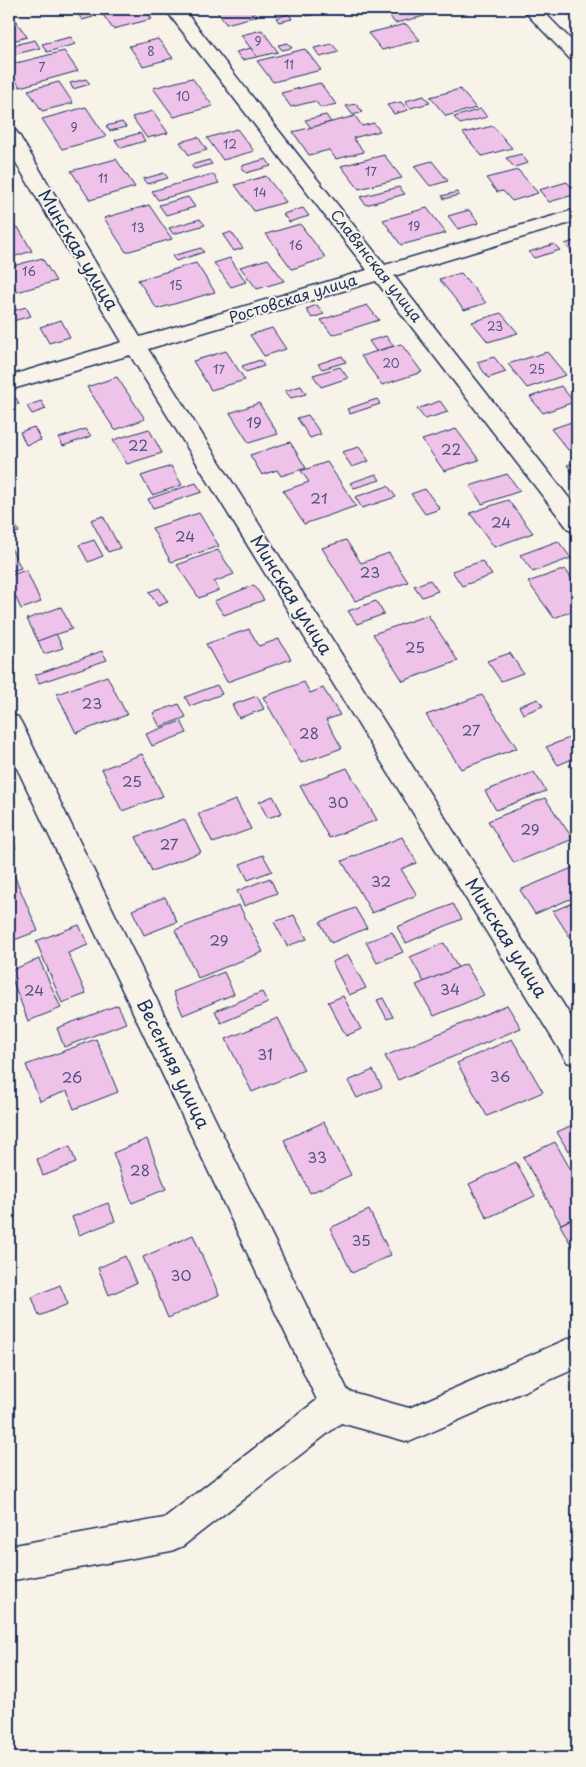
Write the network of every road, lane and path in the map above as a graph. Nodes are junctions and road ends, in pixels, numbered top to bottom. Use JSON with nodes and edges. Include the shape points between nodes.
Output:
{"nodes":[{"id":1,"x":174,"y":9,"type":"edge"},
{"id":2,"x":531,"y":9,"type":"edge"},
{"id":3,"x":577,"y":56,"type":"edge"},
{"id":4,"x":9,"y":135,"type":"edge"},
{"id":5,"x":577,"y":215,"type":"edge"},
{"id":6,"x":381,"y":272,"type":"junction"},
{"id":7,"x":135,"y":346,"type":"junction"},
{"id":8,"x":9,"y":383,"type":"edge"},
{"id":9,"x":577,"y":524,"type":"edge"},
{"id":10,"x":9,"y":724,"type":"edge"},
{"id":11,"x":577,"y":1052,"type":"edge"},
{"id":12,"x":577,"y":1351,"type":"edge"},
{"id":13,"x":336,"y":1405,"type":"junction"},
{"id":14,"x":9,"y":1563,"type":"edge"}],
"edges":[{"from":1,"to":6,"type":"street","name":"Славянская улица"},
{"from":2,"to":3,"type":"street"},
{"from":4,"to":7,"type":"street","name":"Минская улица"},
{"from":5,"to":6,"type":"street","name":"Ростовская улица"},
{"from":6,"to":7,"type":"street","name":"Ростовская улица"},
{"from":6,"to":9,"type":"street","name":"Славянская улица"},
{"from":7,"to":8,"type":"street","name":"Ростовская улица"},
{"from":7,"to":11,"type":"street","name":"Минская улица"},
{"from":10,"to":13,"type":"street","name":"Весенняя улица"},
{"from":12,"to":13,"type":"street","via":[[409,1425]]},
{"from":13,"to":14,"type":"street","via":[[170,1534]]}]}
